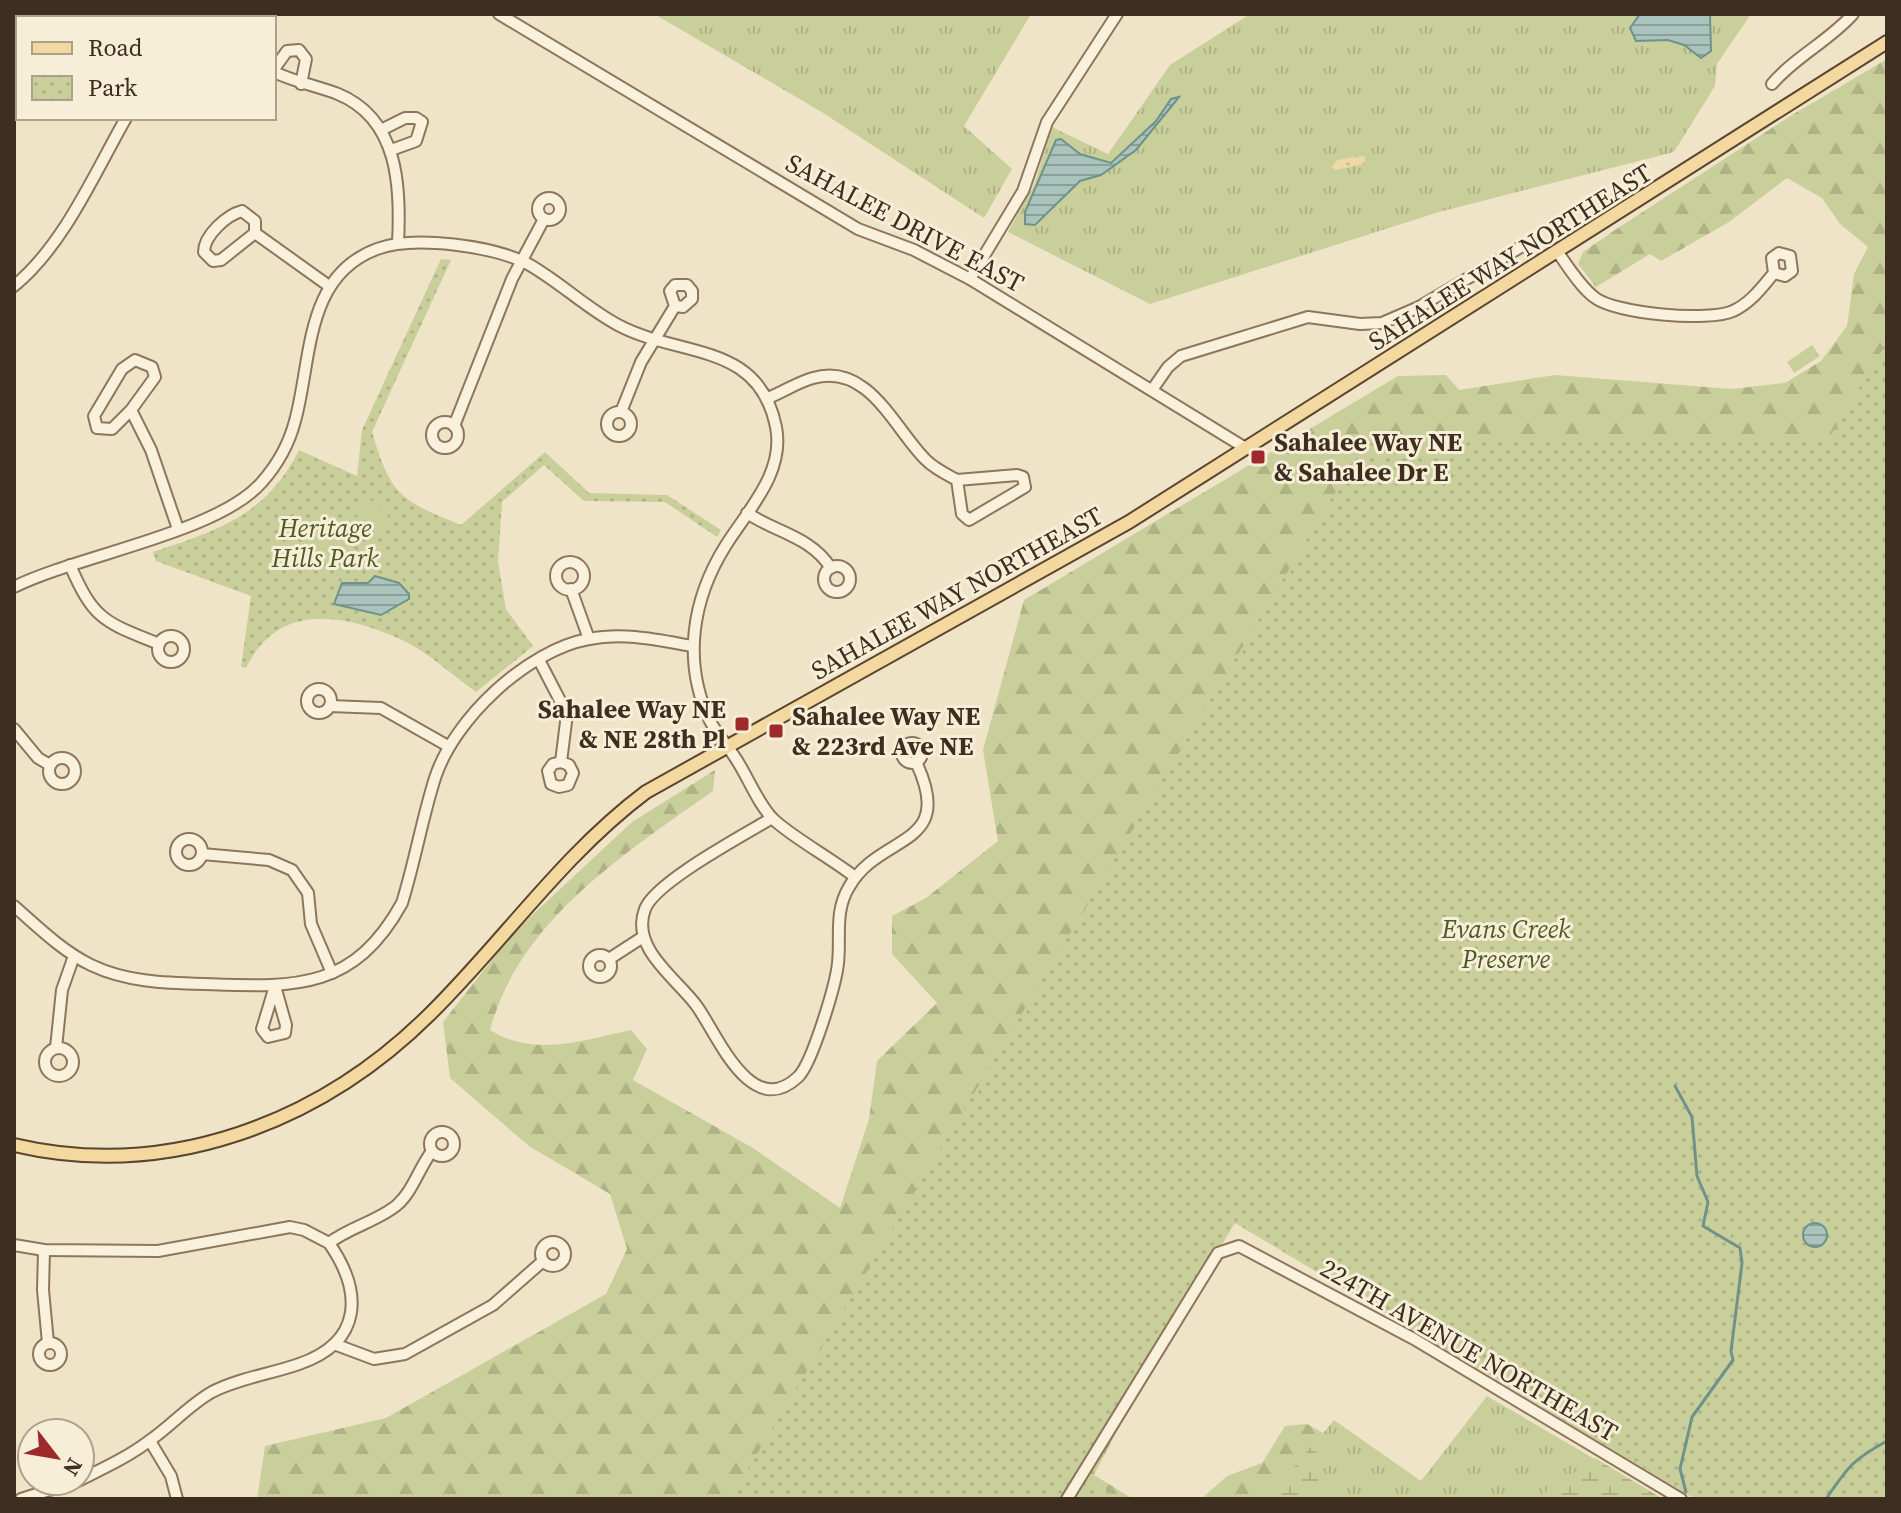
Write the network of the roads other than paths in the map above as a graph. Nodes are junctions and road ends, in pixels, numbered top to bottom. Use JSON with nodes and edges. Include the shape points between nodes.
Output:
{"nodes":[{"id":1,"x":499,"y":14,"type":"edge"},
{"id":2,"x":1117,"y":14,"type":"edge"},
{"id":3,"x":1853,"y":14,"type":"edge"},
{"id":4,"x":1887,"y":42,"type":"edge"},
{"id":5,"x":276,"y":67,"type":"edge"},
{"id":6,"x":276,"y":71,"type":"edge"},
{"id":7,"x":301,"y":84,"type":"junction"},
{"id":8,"x":1772,"y":84,"type":"dead end"},
{"id":9,"x":125,"y":120,"type":"edge"},
{"id":10,"x":381,"y":130,"type":"junction"},
{"id":11,"x":391,"y":150,"type":"junction"},
{"id":12,"x":544,"y":219,"type":"dead end"},
{"id":13,"x":255,"y":233,"type":"junction"},
{"id":14,"x":1536,"y":238,"type":"dead end"},
{"id":15,"x":398,"y":243,"type":"junction"},
{"id":16,"x":1559,"y":254,"type":"junction"},
{"id":17,"x":524,"y":262,"type":"junction"},
{"id":18,"x":1774,"y":273,"type":"dead end"},
{"id":19,"x":970,"y":279,"type":"junction"},
{"id":20,"x":14,"y":286,"type":"edge"},
{"id":21,"x":329,"y":286,"type":"junction"},
{"id":22,"x":675,"y":306,"type":"dead end"},
{"id":23,"x":656,"y":341,"type":"junction"},
{"id":24,"x":1152,"y":390,"type":"junction"},
{"id":25,"x":768,"y":398,"type":"junction"},
{"id":26,"x":131,"y":410,"type":"junction"},
{"id":27,"x":621,"y":412,"type":"dead end"},
{"id":28,"x":454,"y":426,"type":"dead end"},
{"id":29,"x":1247,"y":449,"type":"junction"},
{"id":30,"x":957,"y":480,"type":"junction"},
{"id":31,"x":747,"y":513,"type":"junction"},
{"id":32,"x":178,"y":529,"type":"junction"},
{"id":33,"x":70,"y":565,"type":"junction"},
{"id":34,"x":831,"y":568,"type":"dead end"},
{"id":35,"x":14,"y":587,"type":"edge"},
{"id":36,"x":571,"y":589,"type":"dead end"},
{"id":37,"x":589,"y":639,"type":"junction"},
{"id":38,"x":159,"y":644,"type":"dead end"},
{"id":39,"x":692,"y":646,"type":"junction"},
{"id":40,"x":539,"y":660,"type":"junction"},
{"id":41,"x":330,"y":706,"type":"dead end"},
{"id":42,"x":14,"y":729,"type":"edge"},
{"id":43,"x":727,"y":745,"type":"junction"},
{"id":44,"x":448,"y":746,"type":"junction"},
{"id":45,"x":561,"y":762,"type":"dead end"},
{"id":46,"x":916,"y":762,"type":"dead end"},
{"id":47,"x":50,"y":765,"type":"dead end"},
{"id":48,"x":772,"y":818,"type":"junction"},
{"id":49,"x":202,"y":854,"type":"dead end"},
{"id":50,"x":855,"y":877,"type":"junction"},
{"id":51,"x":14,"y":906,"type":"edge"},
{"id":52,"x":643,"y":937,"type":"junction"},
{"id":53,"x":74,"y":956,"type":"junction"},
{"id":54,"x":609,"y":959,"type":"dead end"},
{"id":55,"x":332,"y":973,"type":"junction"},
{"id":56,"x":56,"y":1048,"type":"dead end"},
{"id":57,"x":14,"y":1145,"type":"edge"},
{"id":58,"x":432,"y":1151,"type":"dead end"},
{"id":59,"x":329,"y":1243,"type":"junction"},
{"id":60,"x":14,"y":1245,"type":"edge"},
{"id":61,"x":44,"y":1250,"type":"junction"},
{"id":62,"x":543,"y":1261,"type":"dead end"},
{"id":63,"x":48,"y":1343,"type":"dead end"},
{"id":64,"x":334,"y":1344,"type":"junction"},
{"id":65,"x":150,"y":1441,"type":"junction"},
{"id":66,"x":96,"y":1471,"type":"edge"},
{"id":67,"x":177,"y":1499,"type":"edge"},
{"id":68,"x":1067,"y":1499,"type":"edge"},
{"id":69,"x":1681,"y":1499,"type":"edge"}],
"edges":[{"from":1,"to":19,"type":"street","name":"SAHALEE DRIVE EAST","via":[[858,229]]},
{"from":2,"to":19,"type":"street","via":[[1047,122],[1023,191]]},
{"from":3,"to":8,"type":"street"},
{"from":4,"to":16,"type":"main road","name":"SAHALEE WAY NORTHEAST"},
{"from":5,"to":7,"type":"street","via":[[287,51],[299,50],[306,59]]},
{"from":6,"to":7,"type":"street"},
{"from":7,"to":10,"type":"street","via":[[355,103]]},
{"from":9,"to":20,"type":"street","via":[[33,270]]},
{"from":10,"to":11,"type":"street"},
{"from":10,"to":11,"type":"street","via":[[405,118],[422,122],[416,141]]},
{"from":11,"to":15,"type":"street","via":[[400,205]]},
{"from":12,"to":17,"type":"street"},
{"from":13,"to":13,"type":"street","via":[[250,214],[235,213],[207,240],[204,252],[209,259],[221,260]]},
{"from":13,"to":21,"type":"street"},
{"from":14,"to":24,"type":"street","via":[[1399,317],[1371,324],[1308,317],[1181,356]]},
{"from":15,"to":17,"type":"street","via":[[443,244]]},
{"from":15,"to":21,"type":"street","via":[[358,258]]},
{"from":16,"to":18,"type":"street","via":[[1602,303],[1696,317],[1739,308]]},
{"from":16,"to":29,"type":"main road","name":"SAHALEE WAY NORTHEAST"},
{"from":17,"to":23,"type":"street","via":[[618,325]]},
{"from":17,"to":28,"type":"street","via":[[512,279]]},
{"from":19,"to":24,"type":"street","name":"SAHALEE DRIVE EAST"},
{"from":21,"to":32,"type":"street","via":[[315,317],[294,424],[273,468],[248,497]]},
{"from":22,"to":23,"type":"street"},
{"from":23,"to":25,"type":"street","via":[[737,365]]},
{"from":23,"to":27,"type":"street","via":[[641,362]]},
{"from":24,"to":29,"type":"street","name":"SAHALEE DRIVE EAST"},
{"from":25,"to":30,"type":"street","via":[[812,378],[849,382],[878,400],[923,458]]},
{"from":25,"to":31,"type":"street","via":[[778,441],[776,459]]},
{"from":26,"to":26,"type":"street","via":[[112,429],[97,428],[94,416],[122,369],[141,360],[152,367],[155,377]]},
{"from":26,"to":32,"type":"street"},
{"from":29,"to":43,"type":"main road","name":"SAHALEE WAY NORTHEAST","via":[[1024,583]]},
{"from":30,"to":30,"type":"street","via":[[962,514],[973,520],[1025,487],[1017,475]]},
{"from":31,"to":34,"type":"street","via":[[808,542]]},
{"from":31,"to":39,"type":"street","via":[[707,578]]},
{"from":32,"to":33,"type":"street"},
{"from":33,"to":35,"type":"street"},
{"from":33,"to":38,"type":"street","via":[[98,616]]},
{"from":36,"to":37,"type":"street"},
{"from":37,"to":39,"type":"street","via":[[642,637]]},
{"from":37,"to":40,"type":"street"},
{"from":39,"to":43,"type":"street","via":[[699,695]]},
{"from":40,"to":44,"type":"street","via":[[472,714]]},
{"from":40,"to":45,"type":"street","via":[[567,714]]},
{"from":41,"to":44,"type":"street","via":[[381,708]]},
{"from":42,"to":47,"type":"street"},
{"from":43,"to":48,"type":"street"},
{"from":43,"to":57,"type":"main road","name":"SAHALEE WAY NORTHEAST","via":[[646,792],[605,825],[432,1013],[354,1079],[294,1114],[223,1141],[153,1152],[66,1154]]},
{"from":44,"to":55,"type":"street","via":[[435,776],[402,903],[373,942]]},
{"from":46,"to":50,"type":"street","via":[[928,795],[926,819],[911,838]]},
{"from":48,"to":50,"type":"street"},
{"from":48,"to":52,"type":"street","via":[[664,885],[645,907]]},
{"from":49,"to":55,"type":"street","via":[[269,860],[292,870],[308,893],[311,924]]},
{"from":50,"to":52,"type":"street","via":[[842,902],[837,971],[808,1060],[799,1077],[786,1084],[765,1086],[733,1067],[698,1007]]},
{"from":51,"to":53,"type":"street"},
{"from":52,"to":54,"type":"street"},
{"from":53,"to":55,"type":"street","via":[[139,981],[275,986],[302,984]]},
{"from":53,"to":56,"type":"street","via":[[62,990]]},
{"from":58,"to":59,"type":"street","via":[[394,1207]]},
{"from":59,"to":61,"type":"street","via":[[290,1227],[158,1251]]},
{"from":59,"to":64,"type":"street","via":[[354,1299],[350,1321]]},
{"from":60,"to":61,"type":"street"},
{"from":61,"to":63,"type":"street"},
{"from":62,"to":64,"type":"street","via":[[493,1305],[405,1354],[374,1359]]},
{"from":64,"to":65,"type":"street","via":[[302,1364],[212,1392]]},
{"from":65,"to":66,"type":"street"},
{"from":65,"to":67,"type":"street","via":[[171,1476]]},
{"from":68,"to":69,"type":"street","name":"224TH AVENUE NORTHEAST","via":[[1218,1253],[1232,1246],[1246,1247],[1414,1339]]}]}
